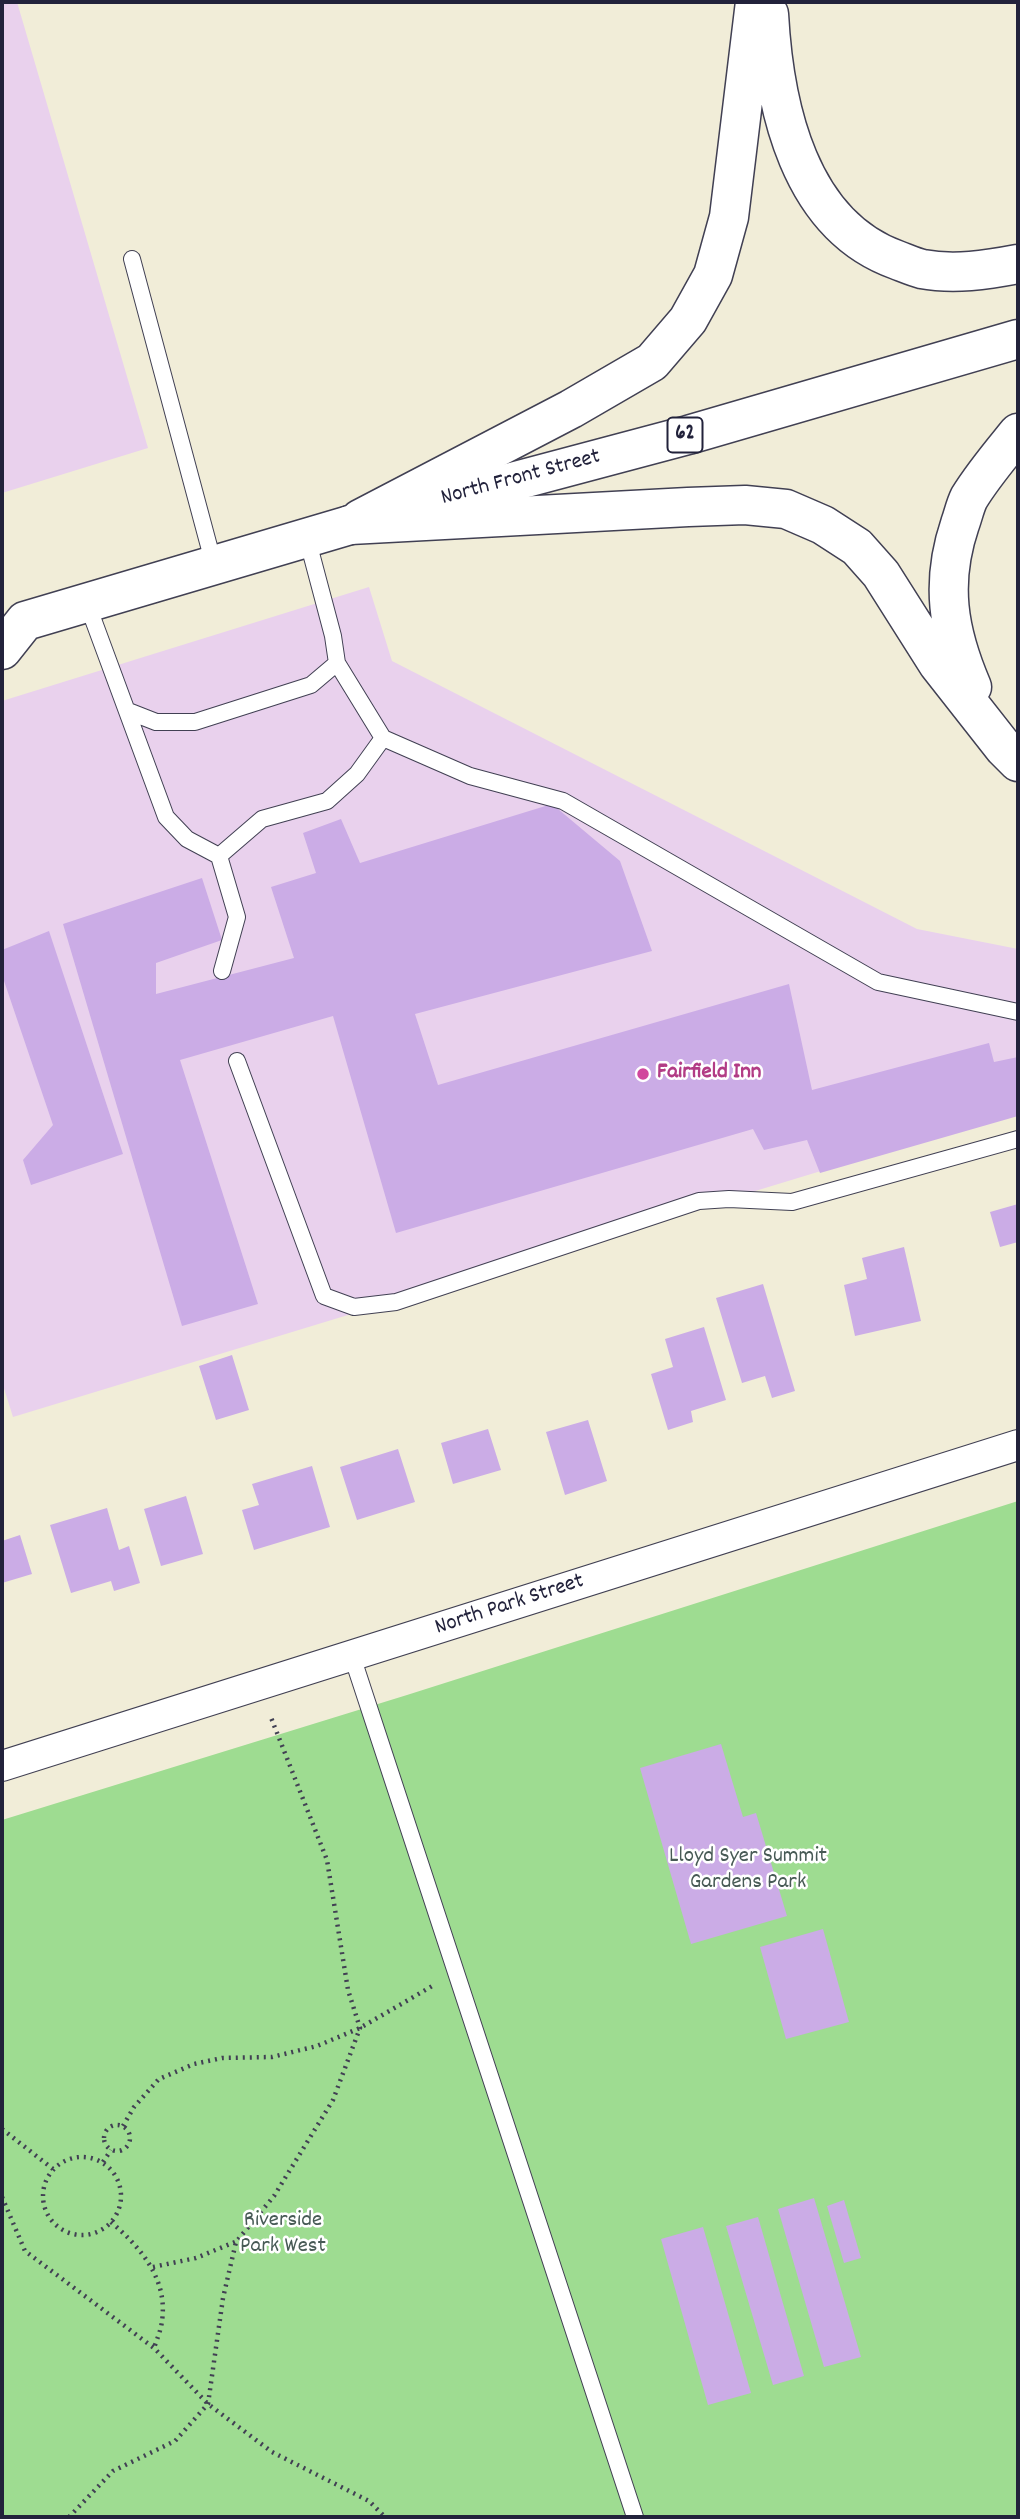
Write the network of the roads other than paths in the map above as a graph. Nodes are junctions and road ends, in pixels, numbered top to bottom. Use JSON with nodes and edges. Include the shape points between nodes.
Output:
{"nodes":[{"id":1,"x":755,"y":2,"type":"edge"},
{"id":2,"x":768,"y":2,"type":"edge"},
{"id":3,"x":132,"y":259,"type":"dead end"},
{"id":4,"x":1018,"y":264,"type":"edge"},
{"id":5,"x":1018,"y":339,"type":"edge"},
{"id":6,"x":1018,"y":433,"type":"edge"},
{"id":7,"x":349,"y":525,"type":"junction"},
{"id":8,"x":307,"y":538,"type":"junction"},
{"id":9,"x":214,"y":565,"type":"junction"},
{"id":10,"x":86,"y":603,"type":"junction"},
{"id":11,"x":9,"y":626,"type":"edge"},
{"id":12,"x":337,"y":663,"type":"junction"},
{"id":13,"x":128,"y":711,"type":"junction"},
{"id":14,"x":383,"y":738,"type":"junction"},
{"id":15,"x":1011,"y":755,"type":"edge"},
{"id":16,"x":219,"y":856,"type":"junction"},
{"id":17,"x":222,"y":971,"type":"dead end"},
{"id":18,"x":1018,"y":1012,"type":"edge"},
{"id":19,"x":237,"y":1061,"type":"dead end"},
{"id":20,"x":1018,"y":1139,"type":"edge"},
{"id":21,"x":1018,"y":1445,"type":"edge"},
{"id":22,"x":352,"y":1656,"type":"junction"},
{"id":23,"x":2,"y":1766,"type":"edge"},
{"id":24,"x":635,"y":2517,"type":"edge"}],
"edges":[{"from":1,"to":7,"type":"main road","via":[[729,217],[713,275],[688,320],[652,362]]},
{"from":2,"to":4,"type":"main road","via":[[771,46],[796,156],[817,197],[849,234],[884,256],[921,269],[962,272]]},
{"from":3,"to":9,"type":"lane"},
{"from":5,"to":7,"type":"main road","name":"North Front Street","number":"62","via":[[688,435]]},
{"from":6,"to":15,"type":"main road","via":[[968,500],[947,578],[956,649]]},
{"from":7,"to":8,"type":"main road","name":"North Front Street","number":"62"},
{"from":7,"to":15,"type":"main road","via":[[688,507],[786,509],[857,547],[881,574],[938,664]]},
{"from":8,"to":9,"type":"main road","name":"North Front Street","number":"62"},
{"from":8,"to":12,"type":"lane"},
{"from":9,"to":10,"type":"main road","name":"North Front Street","number":"62"},
{"from":10,"to":11,"type":"main road","name":"North Front Street","number":"62"},
{"from":10,"to":13,"type":"lane"},
{"from":12,"to":13,"type":"lane","via":[[311,685],[195,722],[156,722]]},
{"from":12,"to":14,"type":"lane"},
{"from":13,"to":16,"type":"lane","via":[[166,817],[187,839]]},
{"from":14,"to":16,"type":"lane","via":[[357,774],[327,801],[262,818]]},
{"from":14,"to":18,"type":"lane","via":[[470,776],[563,801],[878,982]]},
{"from":16,"to":17,"type":"lane","via":[[237,917]]},
{"from":19,"to":20,"type":"lane","via":[[324,1296],[354,1307],[396,1302],[699,1201],[792,1202]]},
{"from":21,"to":22,"type":"street","name":"North Park Street"},
{"from":22,"to":23,"type":"street","name":"North Park Street"},
{"from":22,"to":24,"type":"lane"}]}
